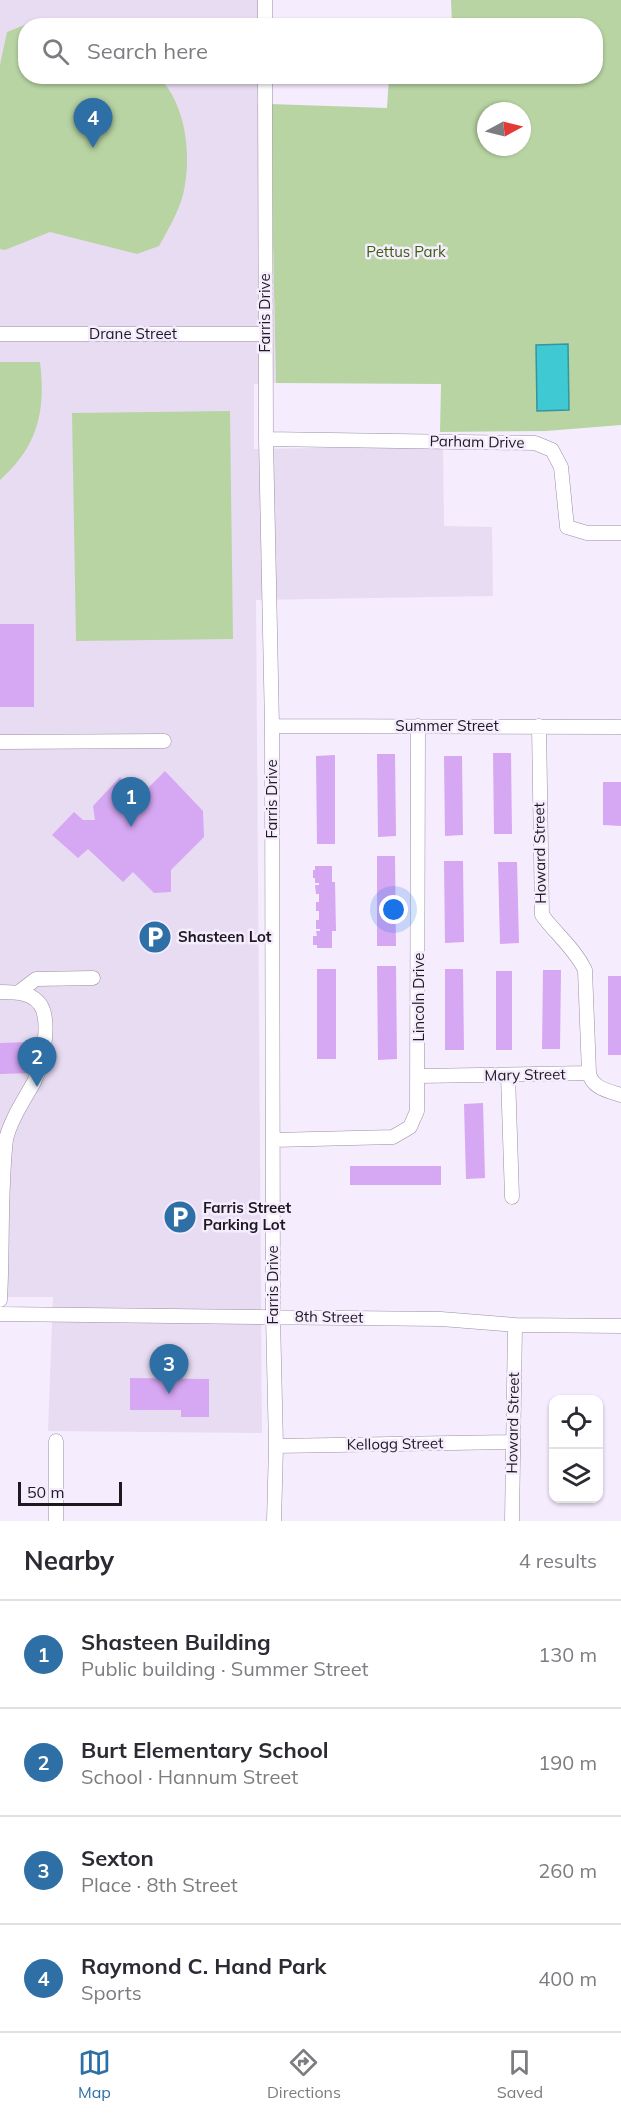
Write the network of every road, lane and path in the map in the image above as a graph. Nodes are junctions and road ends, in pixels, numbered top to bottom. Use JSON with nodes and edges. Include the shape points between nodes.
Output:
{"nodes":[{"id":1,"x":265,"y":0,"type":"edge"},
{"id":2,"x":265,"y":18,"type":"edge"},
{"id":3,"x":265,"y":84,"type":"edge"},
{"id":4,"x":0,"y":334,"type":"edge"},
{"id":5,"x":265,"y":334,"type":"junction"},
{"id":6,"x":266,"y":439,"type":"junction"},
{"id":7,"x":621,"y":533,"type":"edge"},
{"id":8,"x":272,"y":726,"type":"junction"},
{"id":9,"x":418,"y":726,"type":"junction"},
{"id":10,"x":539,"y":726,"type":"junction"},
{"id":11,"x":621,"y":727,"type":"edge"},
{"id":12,"x":164,"y":741,"type":"dead end"},
{"id":13,"x":0,"y":742,"type":"edge"},
{"id":14,"x":93,"y":978,"type":"dead end"},
{"id":15,"x":0,"y":992,"type":"edge"},
{"id":16,"x":19,"y":992,"type":"junction"},
{"id":17,"x":589,"y":1073,"type":"junction"},
{"id":18,"x":508,"y":1075,"type":"junction"},
{"id":19,"x":419,"y":1077,"type":"junction"},
{"id":20,"x":621,"y":1095,"type":"edge"},
{"id":21,"x":274,"y":1140,"type":"junction"},
{"id":22,"x":512,"y":1197,"type":"dead end"},
{"id":23,"x":0,"y":1300,"type":"edge"},
{"id":24,"x":0,"y":1314,"type":"edge"},
{"id":25,"x":273,"y":1317,"type":"junction"},
{"id":26,"x":515,"y":1325,"type":"junction"},
{"id":27,"x":621,"y":1326,"type":"edge"},
{"id":28,"x":56,"y":1441,"type":"dead end"},
{"id":29,"x":513,"y":1442,"type":"junction"},
{"id":30,"x":276,"y":1446,"type":"junction"},
{"id":31,"x":56,"y":1521,"type":"edge"},
{"id":32,"x":274,"y":1521,"type":"edge"},
{"id":33,"x":512,"y":1521,"type":"edge"}],
"edges":[{"from":1,"to":2,"type":"street"},
{"from":3,"to":5,"type":"street","name":"Farris Drive"},
{"from":4,"to":5,"type":"street","name":"Drane Street"},
{"from":5,"to":6,"type":"street","name":"Farris Drive"},
{"from":6,"to":7,"type":"street","name":"Parham Drive","via":[[535,443],[552,450],[561,467],[567,527],[587,533]]},
{"from":6,"to":8,"type":"street","name":"Farris Drive"},
{"from":8,"to":9,"type":"street","name":"Summer Street"},
{"from":8,"to":21,"type":"street","name":"Farris Drive"},
{"from":9,"to":10,"type":"street","name":"Summer Street"},
{"from":9,"to":19,"type":"street","name":"Lincoln Drive"},
{"from":10,"to":11,"type":"street","name":"Summer Street"},
{"from":10,"to":17,"type":"street","name":"Howard Street","via":[[542,915],[578,955],[585,970]]},
{"from":12,"to":13,"type":"street"},
{"from":14,"to":16,"type":"street","via":[[36,979]]},
{"from":15,"to":16,"type":"street"},
{"from":16,"to":23,"type":"street","via":[[34,998],[43,1008],[46,1022],[44,1054],[6,1138],[0,1174]]},
{"from":17,"to":18,"type":"street","name":"Mary Street"},
{"from":17,"to":20,"type":"street","via":[[603,1090]]},
{"from":18,"to":19,"type":"street","name":"Mary Street"},
{"from":18,"to":22,"type":"street"},
{"from":19,"to":21,"type":"street","name":"Lincoln Drive","via":[[417,1111],[410,1127],[393,1137]]},
{"from":21,"to":25,"type":"street","name":"Farris Drive"},
{"from":24,"to":25,"type":"street","name":"8th Street"},
{"from":25,"to":26,"type":"street","name":"8th Street","via":[[441,1319]]},
{"from":25,"to":30,"type":"street","name":"Farris Drive"},
{"from":26,"to":27,"type":"street","name":"8th Street"},
{"from":26,"to":29,"type":"street","name":"Howard Street"},
{"from":28,"to":31,"type":"street"},
{"from":29,"to":30,"type":"street","name":"Kellogg Street"},
{"from":29,"to":33,"type":"street","name":"Howard Street"},
{"from":30,"to":32,"type":"street","name":"Farris Drive"}]}
